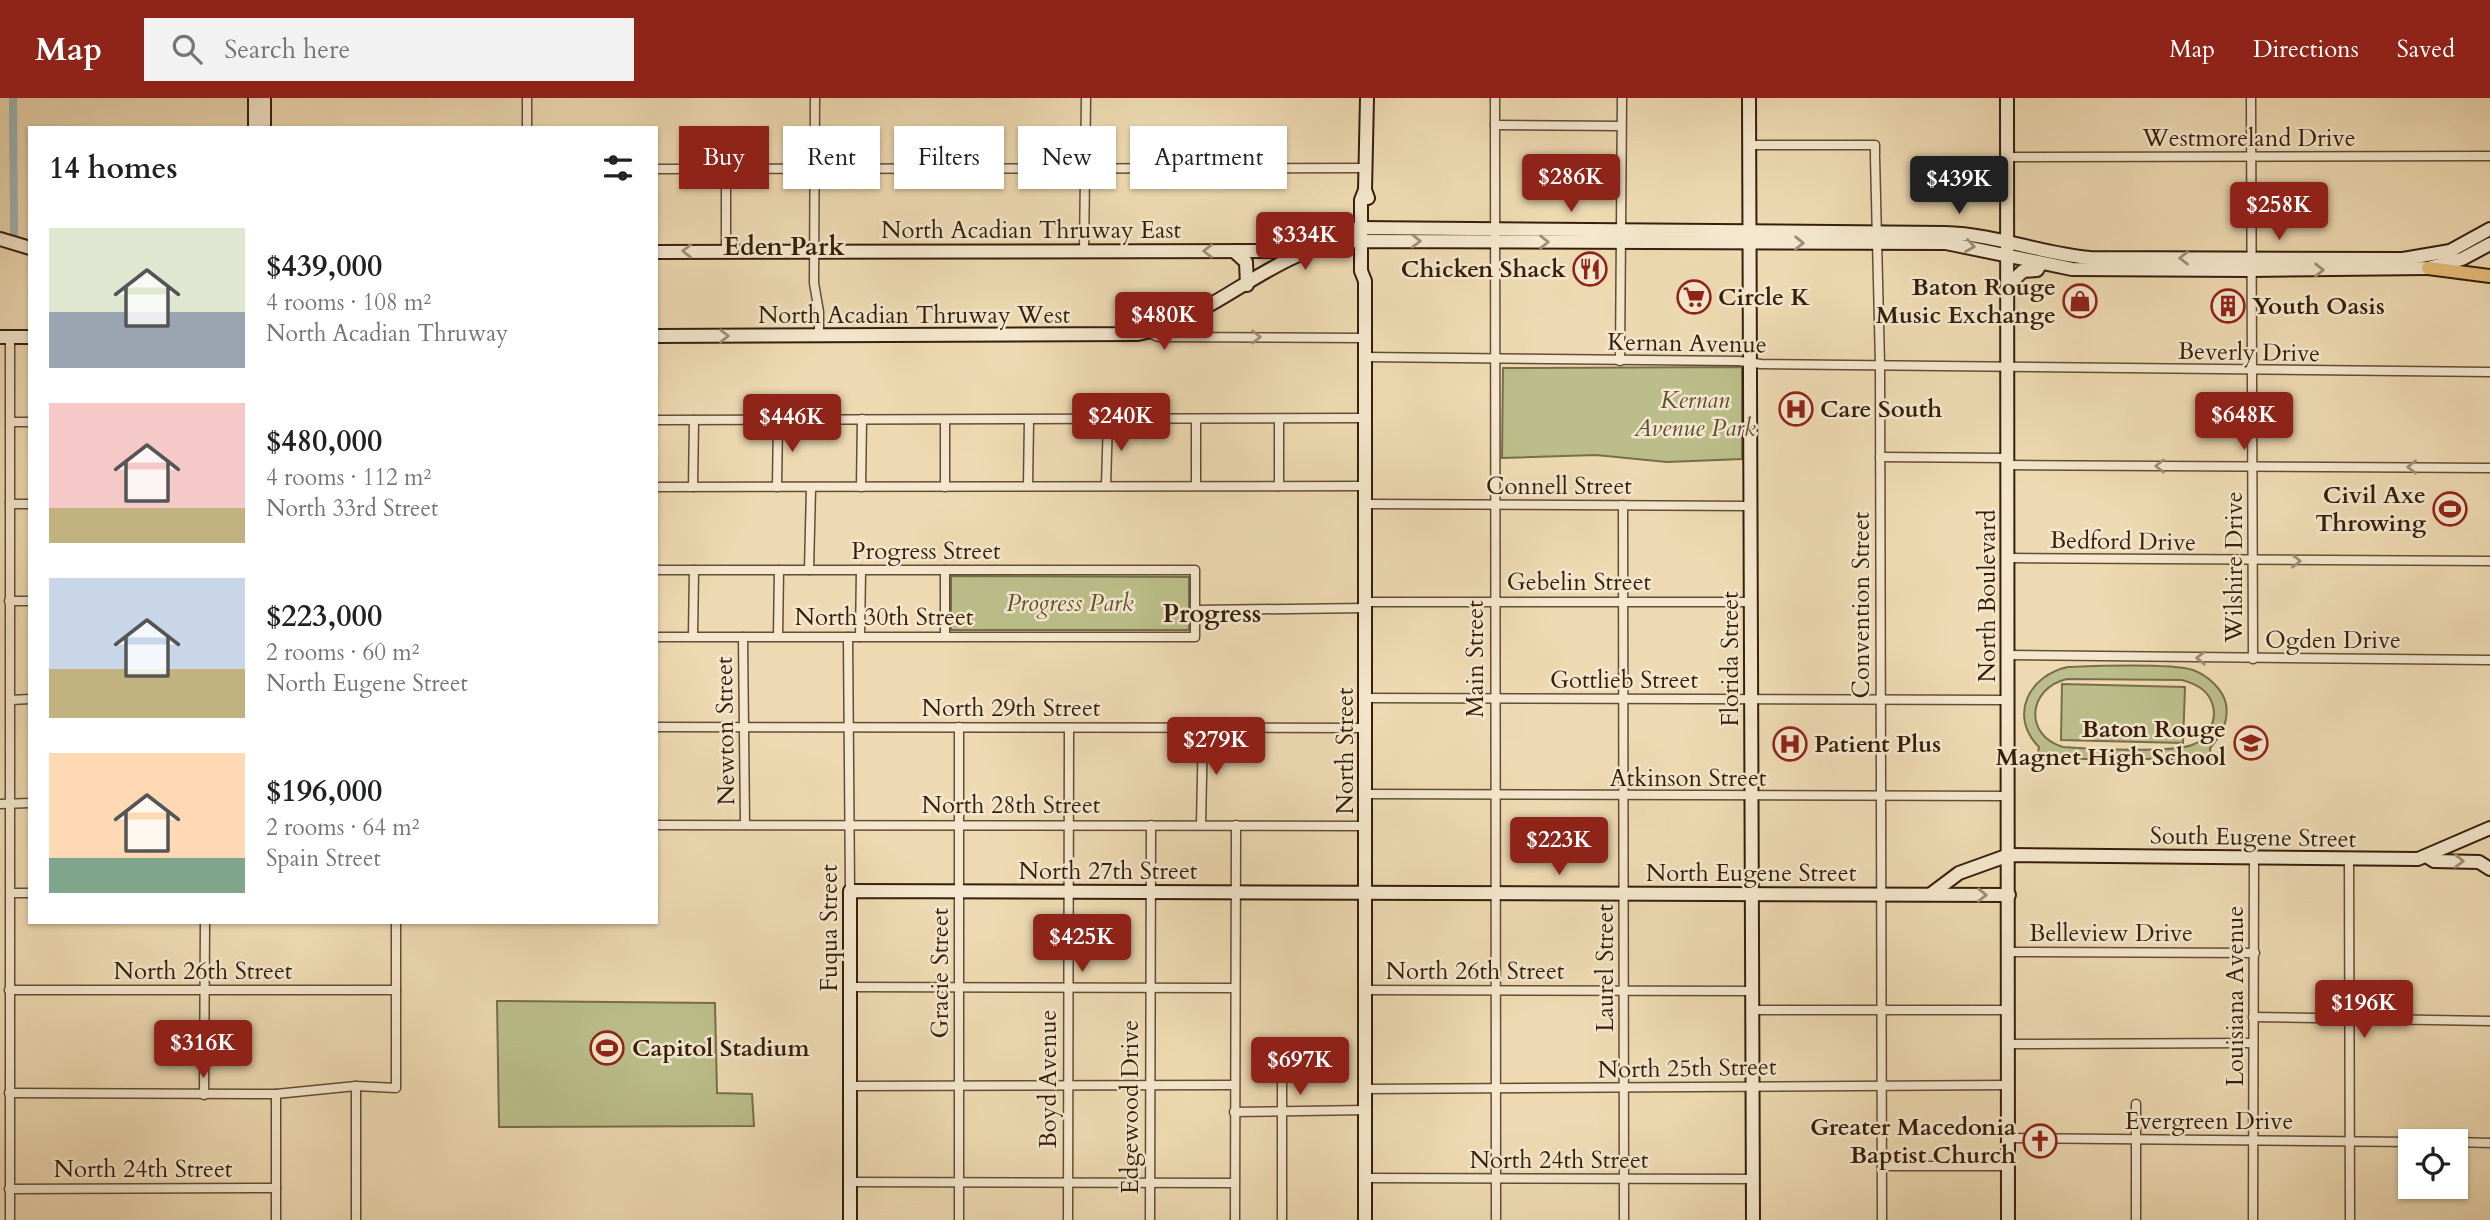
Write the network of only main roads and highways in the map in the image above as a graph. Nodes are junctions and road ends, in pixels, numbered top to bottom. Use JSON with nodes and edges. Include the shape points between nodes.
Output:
{"nodes":[{"id":1,"x":2428,"y":268,"type":"road end"},
{"id":2,"x":2490,"y":276,"type":"edge"}],
"edges":[{"from":1,"to":2,"type":"main road"}]}
